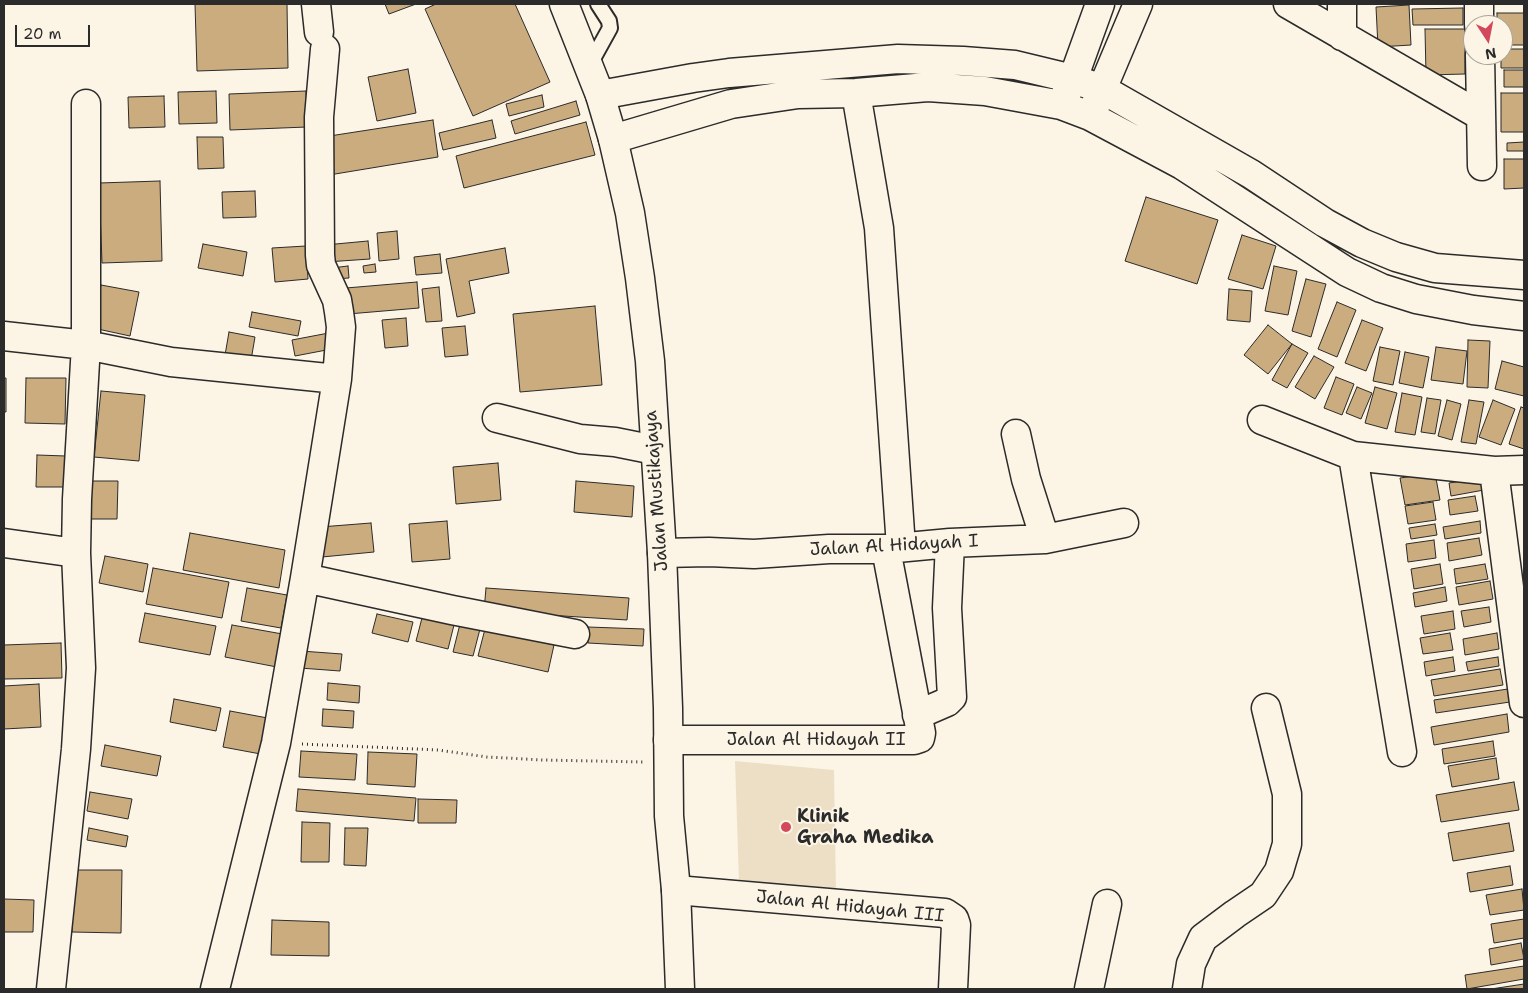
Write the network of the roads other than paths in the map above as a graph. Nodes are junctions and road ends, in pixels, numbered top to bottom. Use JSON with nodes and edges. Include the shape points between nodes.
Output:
{"nodes":[{"id":1,"x":316,"y":4,"type":"edge"},
{"id":2,"x":564,"y":4,"type":"edge"},
{"id":3,"x":598,"y":4,"type":"edge"},
{"id":4,"x":1100,"y":4,"type":"edge"},
{"id":5,"x":1138,"y":4,"type":"edge"},
{"id":6,"x":1288,"y":4,"type":"edge"},
{"id":7,"x":1342,"y":4,"type":"edge"},
{"id":8,"x":1342,"y":36,"type":"junction"},
{"id":9,"x":1480,"y":65,"type":"edge"},
{"id":10,"x":589,"y":66,"type":"junction"},
{"id":11,"x":1073,"y":79,"type":"junction"},
{"id":12,"x":664,"y":83,"type":"junction"},
{"id":13,"x":1102,"y":89,"type":"junction"},
{"id":14,"x":856,"y":93,"type":"junction"},
{"id":15,"x":600,"y":96,"type":"junction"},
{"id":16,"x":86,"y":104,"type":"dead end"},
{"id":17,"x":1061,"y":105,"type":"junction"},
{"id":18,"x":1090,"y":116,"type":"junction"},
{"id":19,"x":1481,"y":116,"type":"junction"},
{"id":20,"x":668,"y":123,"type":"junction"},
{"id":21,"x":613,"y":140,"type":"junction"},
{"id":22,"x":1482,"y":166,"type":"dead end"},
{"id":23,"x":1325,"y":223,"type":"junction"},
{"id":24,"x":1362,"y":243,"type":"junction"},
{"id":25,"x":1311,"y":248,"type":"junction"},
{"id":26,"x":1347,"y":272,"type":"junction"},
{"id":27,"x":1524,"y":275,"type":"edge"},
{"id":28,"x":1524,"y":316,"type":"edge"},
{"id":29,"x":4,"y":336,"type":"edge"},
{"id":30,"x":86,"y":345,"type":"junction"},
{"id":31,"x":337,"y":380,"type":"junction"},
{"id":32,"x":497,"y":418,"type":"dead end"},
{"id":33,"x":1262,"y":420,"type":"dead end"},
{"id":34,"x":1016,"y":434,"type":"dead end"},
{"id":35,"x":654,"y":450,"type":"junction"},
{"id":36,"x":1353,"y":456,"type":"junction"},
{"id":37,"x":1494,"y":470,"type":"junction"},
{"id":38,"x":1524,"y":470,"type":"edge"},
{"id":39,"x":1124,"y":523,"type":"dead end"},
{"id":40,"x":1045,"y":539,"type":"junction"},
{"id":41,"x":4,"y":543,"type":"edge"},
{"id":42,"x":950,"y":543,"type":"junction"},
{"id":43,"x":893,"y":548,"type":"junction"},
{"id":44,"x":76,"y":553,"type":"junction"},
{"id":45,"x":662,"y":554,"type":"junction"},
{"id":46,"x":306,"y":578,"type":"junction"},
{"id":47,"x":575,"y":634,"type":"dead end"},
{"id":48,"x":1524,"y":703,"type":"edge"},
{"id":49,"x":1266,"y":708,"type":"dead end"},
{"id":50,"x":917,"y":715,"type":"junction"},
{"id":51,"x":668,"y":752,"type":"junction"},
{"id":52,"x":1402,"y":752,"type":"dead end"},
{"id":53,"x":676,"y":890,"type":"junction"},
{"id":54,"x":1107,"y":904,"type":"dead end"},
{"id":55,"x":50,"y":989,"type":"edge"},
{"id":56,"x":215,"y":989,"type":"edge"},
{"id":57,"x":680,"y":989,"type":"edge"},
{"id":58,"x":953,"y":989,"type":"edge"},
{"id":59,"x":1089,"y":989,"type":"edge"},
{"id":60,"x":1187,"y":989,"type":"edge"}],
"edges":[{"from":1,"to":31,"type":"street","via":[[322,41],[320,256],[340,312]]},
{"from":2,"to":10,"type":"street","name":"Jalan Mustikajaya"},
{"from":3,"to":10,"type":"lane","via":[[610,28]]},
{"from":4,"to":11,"type":"street"},
{"from":5,"to":13,"type":"street"},
{"from":6,"to":8,"type":"street"},
{"from":7,"to":8,"type":"street"},
{"from":8,"to":19,"type":"street"},
{"from":9,"to":19,"type":"street"},
{"from":10,"to":15,"type":"street","name":"Jalan Mustikajaya"},
{"from":11,"to":12,"type":"street","via":[[1015,66],[898,59],[729,73]]},
{"from":11,"to":13,"type":"street"},
{"from":11,"to":17,"type":"street"},
{"from":12,"to":15,"type":"street"},
{"from":12,"to":20,"type":"street"},
{"from":13,"to":18,"type":"street"},
{"from":13,"to":23,"type":"street","via":[[1251,174]]},
{"from":14,"to":17,"type":"street","via":[[928,87],[985,91]]},
{"from":14,"to":20,"type":"street","via":[[798,94],[731,104]]},
{"from":14,"to":43,"type":"street","name":"Jalan Al Hidayah II","via":[[879,228]]},
{"from":15,"to":21,"type":"street","name":"Jalan Mustikajaya"},
{"from":16,"to":30,"type":"street"},
{"from":17,"to":18,"type":"street"},
{"from":18,"to":25,"type":"street","via":[[1182,165]]},
{"from":19,"to":22,"type":"street"},
{"from":20,"to":21,"type":"street"},
{"from":21,"to":35,"type":"street","name":"Jalan Mustikajaya","via":[[630,213],[640,278],[650,362]]},
{"from":23,"to":24,"type":"street"},
{"from":23,"to":25,"type":"street"},
{"from":24,"to":26,"type":"street"},
{"from":24,"to":27,"type":"street","via":[[1434,268]]},
{"from":25,"to":26,"type":"street"},
{"from":26,"to":28,"type":"street","via":[[1381,288],[1416,299]]},
{"from":29,"to":30,"type":"street"},
{"from":30,"to":31,"type":"street","via":[[171,362]]},
{"from":30,"to":44,"type":"street"},
{"from":31,"to":46,"type":"street"},
{"from":32,"to":35,"type":"street","via":[[580,439]]},
{"from":33,"to":36,"type":"street"},
{"from":34,"to":40,"type":"street"},
{"from":35,"to":45,"type":"street","name":"Jalan Mustikajaya"},
{"from":36,"to":37,"type":"street"},
{"from":36,"to":52,"type":"street"},
{"from":37,"to":38,"type":"street"},
{"from":37,"to":48,"type":"street"},
{"from":39,"to":40,"type":"street","name":"Jalan Al Hidayah I"},
{"from":40,"to":42,"type":"street","name":"Jalan Al Hidayah I"},
{"from":41,"to":44,"type":"street"},
{"from":42,"to":43,"type":"street","name":"Jalan Al Hidayah I"},
{"from":42,"to":50,"type":"street","via":[[947,608],[952,697]]},
{"from":43,"to":45,"type":"street","name":"Jalan Al Hidayah I"},
{"from":43,"to":50,"type":"street","name":"Jalan Al Hidayah II"},
{"from":44,"to":55,"type":"street","via":[[81,668],[79,704]]},
{"from":45,"to":51,"type":"street","name":"Jalan Mustikajaya"},
{"from":46,"to":47,"type":"street"},
{"from":46,"to":56,"type":"street","via":[[276,743]]},
{"from":49,"to":60,"type":"street","via":[[1287,794],[1287,844],[1279,871],[1263,895],[1203,938],[1191,964]]},
{"from":50,"to":51,"type":"street","name":"Jalan Al Hidayah II","via":[[921,733],[920,738],[914,740]]},
{"from":51,"to":53,"type":"street","name":"Jalan Mustikajaya","via":[[669,816]]},
{"from":53,"to":57,"type":"street","name":"Jalan Mustikajaya"},
{"from":53,"to":58,"type":"street","name":"Jalan Al Hidayah III","via":[[945,913],[956,924]]},
{"from":54,"to":59,"type":"street"}]}
